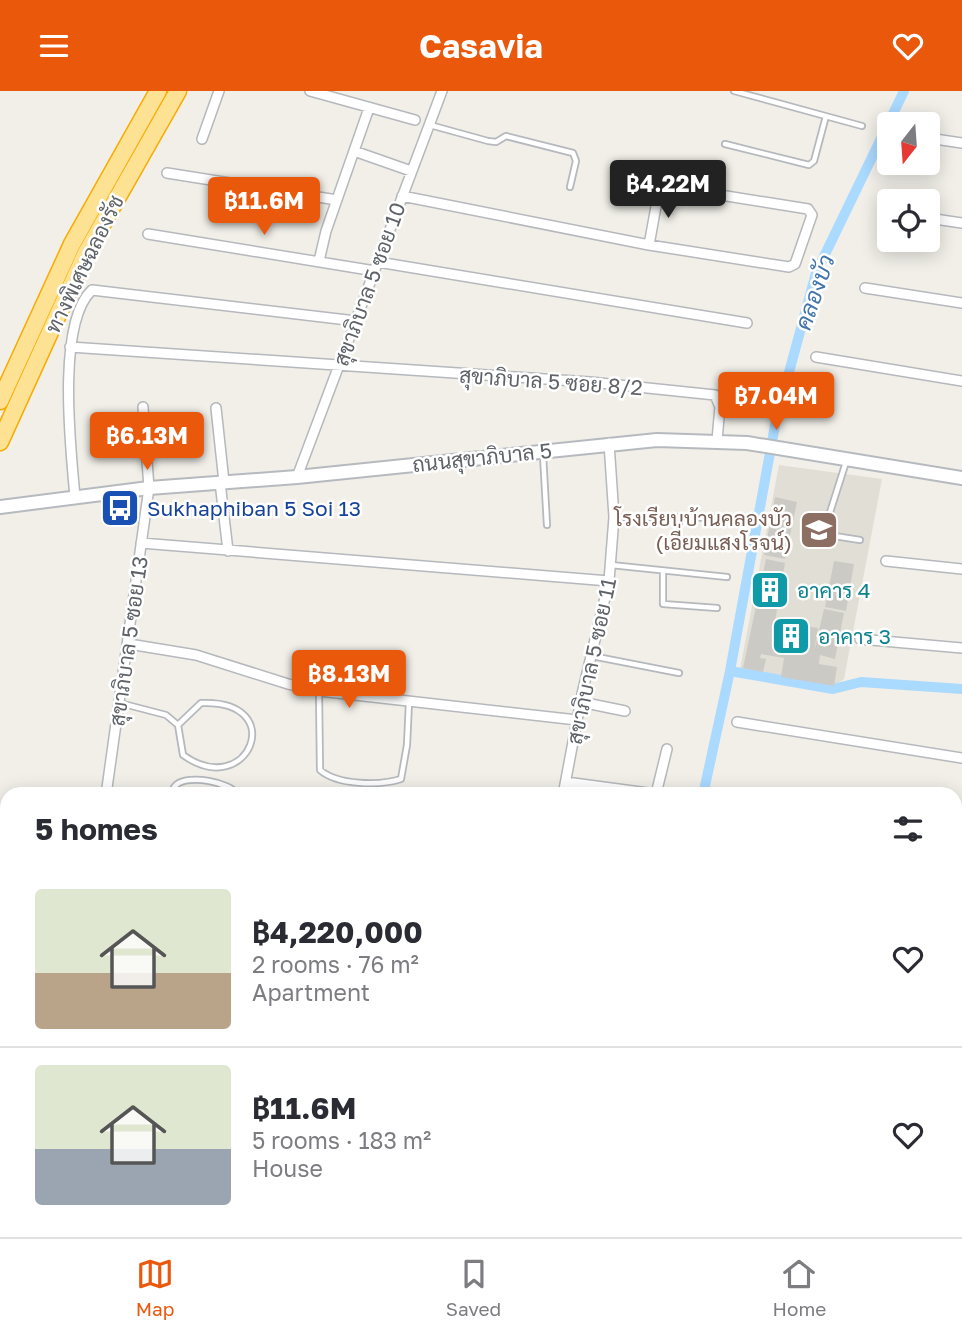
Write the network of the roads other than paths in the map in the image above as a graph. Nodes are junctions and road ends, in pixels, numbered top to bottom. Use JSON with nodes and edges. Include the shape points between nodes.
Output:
{"nodes":[{"id":1,"x":158,"y":91,"type":"edge"},
{"id":2,"x":178,"y":91,"type":"edge"},
{"id":3,"x":219,"y":91,"type":"edge"},
{"id":4,"x":310,"y":91,"type":"edge"},
{"id":5,"x":442,"y":91,"type":"edge"},
{"id":6,"x":734,"y":91,"type":"edge"},
{"id":7,"x":752,"y":93,"type":"edge"},
{"id":8,"x":369,"y":108,"type":"junction"},
{"id":9,"x":826,"y":116,"type":"junction"},
{"id":10,"x":415,"y":120,"type":"dead end"},
{"id":11,"x":429,"y":125,"type":"junction"},
{"id":12,"x":862,"y":126,"type":"dead end"},
{"id":13,"x":202,"y":139,"type":"dead end"},
{"id":14,"x":940,"y":140,"type":"edge"},
{"id":15,"x":962,"y":143,"type":"edge"},
{"id":16,"x":725,"y":144,"type":"dead end"},
{"id":17,"x":354,"y":151,"type":"junction"},
{"id":18,"x":411,"y":171,"type":"junction"},
{"id":19,"x":167,"y":173,"type":"dead end"},
{"id":20,"x":570,"y":187,"type":"dead end"},
{"id":21,"x":401,"y":196,"type":"junction"},
{"id":22,"x":337,"y":200,"type":"junction"},
{"id":23,"x":940,"y":220,"type":"edge"},
{"id":24,"x":962,"y":223,"type":"edge"},
{"id":25,"x":148,"y":235,"type":"dead end"},
{"id":26,"x":649,"y":246,"type":"junction"},
{"id":27,"x":319,"y":261,"type":"junction"},
{"id":28,"x":377,"y":267,"type":"junction"},
{"id":29,"x":865,"y":288,"type":"dead end"},
{"id":30,"x":962,"y":303,"type":"edge"},
{"id":31,"x":356,"y":321,"type":"junction"},
{"id":32,"x":747,"y":323,"type":"dead end"},
{"id":33,"x":70,"y":347,"type":"junction"},
{"id":34,"x":816,"y":357,"type":"dead end"},
{"id":35,"x":340,"y":365,"type":"junction"},
{"id":36,"x":962,"y":381,"type":"edge"},
{"id":37,"x":0,"y":401,"type":"edge"},
{"id":38,"x":143,"y":407,"type":"dead end"},
{"id":39,"x":216,"y":408,"type":"dead end"},
{"id":40,"x":716,"y":440,"type":"junction"},
{"id":41,"x":0,"y":442,"type":"edge"},
{"id":42,"x":609,"y":443,"type":"junction"},
{"id":43,"x":543,"y":450,"type":"junction"},
{"id":44,"x":846,"y":461,"type":"junction"},
{"id":45,"x":297,"y":477,"type":"junction"},
{"id":46,"x":962,"y":478,"type":"edge"},
{"id":47,"x":222,"y":482,"type":"junction"},
{"id":48,"x":149,"y":488,"type":"junction"},
{"id":49,"x":75,"y":498,"type":"junction"},
{"id":50,"x":0,"y":507,"type":"edge"},
{"id":51,"x":614,"y":517,"type":"junction"},
{"id":52,"x":741,"y":518,"type":"dead end"},
{"id":53,"x":547,"y":525,"type":"dead end"},
{"id":54,"x":860,"y":540,"type":"dead end"},
{"id":55,"x":141,"y":543,"type":"junction"},
{"id":56,"x":228,"y":551,"type":"junction"},
{"id":57,"x":886,"y":561,"type":"dead end"},
{"id":58,"x":611,"y":565,"type":"junction"},
{"id":59,"x":962,"y":569,"type":"edge"},
{"id":60,"x":663,"y":572,"type":"junction"},
{"id":61,"x":727,"y":577,"type":"dead end"},
{"id":62,"x":609,"y":581,"type":"junction"},
{"id":63,"x":717,"y":608,"type":"dead end"},
{"id":64,"x":860,"y":639,"type":"dead end"},
{"id":65,"x":129,"y":644,"type":"junction"},
{"id":66,"x":962,"y":647,"type":"edge"},
{"id":67,"x":592,"y":656,"type":"junction"},
{"id":68,"x":679,"y":673,"type":"dead end"},
{"id":69,"x":319,"y":691,"type":"junction"},
{"id":70,"x":409,"y":701,"type":"junction"},
{"id":71,"x":581,"y":702,"type":"junction"},
{"id":72,"x":120,"y":703,"type":"junction"},
{"id":73,"x":625,"y":711,"type":"dead end"},
{"id":74,"x":577,"y":720,"type":"junction"},
{"id":75,"x":737,"y":722,"type":"dead end"},
{"id":76,"x":178,"y":725,"type":"junction"},
{"id":77,"x":667,"y":749,"type":"dead end"},
{"id":78,"x":962,"y":758,"type":"edge"},
{"id":79,"x":566,"y":782,"type":"junction"},
{"id":80,"x":107,"y":787,"type":"edge"},
{"id":81,"x":175,"y":787,"type":"edge"},
{"id":82,"x":229,"y":787,"type":"edge"},
{"id":83,"x":565,"y":787,"type":"edge"},
{"id":84,"x":604,"y":787,"type":"edge"},
{"id":85,"x":658,"y":787,"type":"edge"}],
"edges":[{"from":1,"to":37,"type":"highway","name":"ทางพิเศษฉลองรัช","via":[[72,244]]},
{"from":2,"to":41,"type":"highway","name":"ทางพิเศษฉลองรัช","via":[[86,253]]},
{"from":3,"to":13,"type":"street"},
{"from":4,"to":8,"type":"street"},
{"from":5,"to":11,"type":"street","name":"สุขาภิบาล 5 ซอย 10"},
{"from":6,"to":7,"type":"lane"},
{"from":7,"to":9,"type":"lane"},
{"from":8,"to":10,"type":"street"},
{"from":8,"to":17,"type":"street"},
{"from":9,"to":12,"type":"lane"},
{"from":9,"to":16,"type":"lane","via":[[810,165]]},
{"from":11,"to":18,"type":"street","name":"สุขาภิบาล 5 ซอย 10"},
{"from":11,"to":20,"type":"lane","via":[[488,141],[506,136],[573,153],[576,161]]},
{"from":14,"to":15,"type":"street"},
{"from":17,"to":18,"type":"street"},
{"from":17,"to":22,"type":"street"},
{"from":18,"to":21,"type":"street","name":"สุขาภิบาล 5 ซอย 10"},
{"from":19,"to":22,"type":"street"},
{"from":21,"to":26,"type":"street"},
{"from":21,"to":28,"type":"street","name":"สุขาภิบาล 5 ซอย 10"},
{"from":22,"to":27,"type":"street"},
{"from":23,"to":24,"type":"street"},
{"from":25,"to":27,"type":"street"},
{"from":26,"to":26,"type":"street","via":[[659,190],[664,186],[808,209],[812,215],[792,267]]},
{"from":27,"to":28,"type":"street"},
{"from":28,"to":31,"type":"street","name":"สุขาภิบาล 5 ซอย 10"},
{"from":28,"to":32,"type":"street"},
{"from":29,"to":30,"type":"street"},
{"from":31,"to":33,"type":"street","via":[[92,290],[84,297]]},
{"from":31,"to":35,"type":"street","name":"สุขาภิบาล 5 ซอย 10"},
{"from":33,"to":35,"type":"street"},
{"from":33,"to":49,"type":"street"},
{"from":34,"to":36,"type":"street"},
{"from":35,"to":40,"type":"street","name":"สุขาภิบาล 5 ซอย 8/2","via":[[715,395],[720,407]]},
{"from":35,"to":45,"type":"street","name":"สุขาภิบาล 5 ซอย 10"},
{"from":38,"to":48,"type":"street","name":"สุขาภิบาล 5 ซอย 13"},
{"from":39,"to":47,"type":"street"},
{"from":40,"to":42,"type":"street","name":"ถนนสุขาภิบาล 5"},
{"from":40,"to":44,"type":"street","name":"ถนนสุขาภิบาล 5"},
{"from":42,"to":43,"type":"street","name":"ถนนสุขาภิบาล 5"},
{"from":42,"to":51,"type":"street","name":"สุขาภิบาล 5 ซอย 11"},
{"from":43,"to":45,"type":"street","name":"ถนนสุขาภิบาล 5"},
{"from":43,"to":53,"type":"lane"},
{"from":44,"to":46,"type":"street","name":"ถนนสุขาภิบาล 5"},
{"from":44,"to":54,"type":"lane","via":[[825,528],[828,535]]},
{"from":45,"to":47,"type":"street","name":"ถนนสุขาภิบาล 5"},
{"from":47,"to":48,"type":"street","name":"ถนนสุขาภิบาล 5"},
{"from":47,"to":56,"type":"street"},
{"from":48,"to":49,"type":"street","name":"ถนนสุขาภิบาล 5"},
{"from":48,"to":55,"type":"street","name":"สุขาภิบาล 5 ซอย 13"},
{"from":49,"to":50,"type":"street","name":"ถนนสุขาภิบาล 5"},
{"from":51,"to":52,"type":"lane"},
{"from":51,"to":58,"type":"street","name":"สุขาภิบาล 5 ซอย 11"},
{"from":55,"to":56,"type":"street"},
{"from":55,"to":65,"type":"street","name":"สุขาภิบาล 5 ซอย 13"},
{"from":56,"to":62,"type":"street"},
{"from":57,"to":59,"type":"street"},
{"from":58,"to":60,"type":"lane"},
{"from":58,"to":62,"type":"street","name":"สุขาภิบาล 5 ซอย 11"},
{"from":60,"to":61,"type":"lane"},
{"from":60,"to":63,"type":"lane","via":[[663,604]]},
{"from":62,"to":67,"type":"street","name":"สุขาภิบาล 5 ซอย 11"},
{"from":64,"to":66,"type":"street"},
{"from":65,"to":69,"type":"street","via":[[196,655]]},
{"from":65,"to":72,"type":"street","name":"สุขาภิบาล 5 ซอย 13"},
{"from":67,"to":68,"type":"lane"},
{"from":67,"to":71,"type":"street","name":"สุขาภิบาล 5 ซอย 11"},
{"from":69,"to":70,"type":"street"},
{"from":69,"to":70,"type":"lane","via":[[320,770],[328,778],[352,781],[401,779]]},
{"from":70,"to":74,"type":"street"},
{"from":71,"to":73,"type":"street"},
{"from":71,"to":74,"type":"street","name":"สุขาภิบาล 5 ซอย 11"},
{"from":72,"to":76,"type":"lane","via":[[166,715]]},
{"from":72,"to":80,"type":"street","name":"สุขาภิบาล 5 ซอย 13"},
{"from":74,"to":79,"type":"street","name":"สุขาภิบาล 5 ซอย 11"},
{"from":75,"to":78,"type":"street"},
{"from":76,"to":76,"type":"lane","via":[[201,702],[218,702],[248,717],[251,745],[233,765],[211,767],[183,755]]},
{"from":77,"to":85,"type":"street"},
{"from":79,"to":83,"type":"street","name":"สุขาภิบาล 5 ซอย 11"},
{"from":79,"to":84,"type":"street"},
{"from":81,"to":82,"type":"lane","via":[[186,780]]}]}
